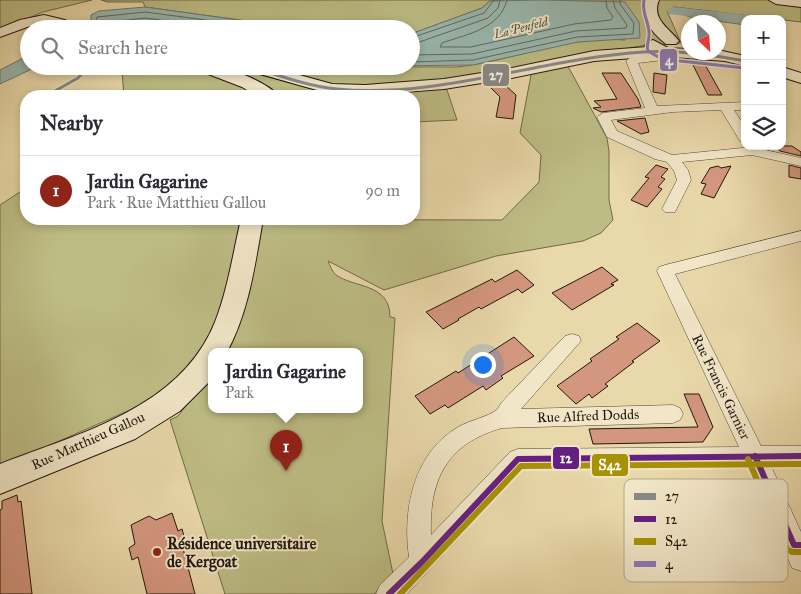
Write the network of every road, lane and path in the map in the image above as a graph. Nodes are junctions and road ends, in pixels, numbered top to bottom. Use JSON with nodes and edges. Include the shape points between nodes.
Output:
{"nodes":[{"id":1,"x":652,"y":0,"type":"edge"},
{"id":2,"x":776,"y":0,"type":"edge"},
{"id":3,"x":801,"y":2,"type":"edge"},
{"id":4,"x":20,"y":25,"type":"edge"},
{"id":5,"x":0,"y":33,"type":"edge"},
{"id":6,"x":669,"y":47,"type":"edge"},
{"id":7,"x":726,"y":57,"type":"edge"},
{"id":8,"x":741,"y":60,"type":"edge"},
{"id":9,"x":786,"y":73,"type":"edge"},
{"id":10,"x":226,"y":75,"type":"edge"},
{"id":11,"x":280,"y":75,"type":"edge"},
{"id":12,"x":801,"y":78,"type":"edge"},
{"id":13,"x":260,"y":90,"type":"edge"},
{"id":14,"x":365,"y":90,"type":"edge"},
{"id":15,"x":365,"y":90,"type":"edge"},
{"id":16,"x":725,"y":106,"type":"junction"},
{"id":17,"x":741,"y":106,"type":"edge"},
{"id":18,"x":653,"y":111,"type":"junction"},
{"id":19,"x":741,"y":132,"type":"edge"},
{"id":20,"x":743,"y":150,"type":"edge"},
{"id":21,"x":755,"y":150,"type":"edge"},
{"id":22,"x":672,"y":159,"type":"junction"},
{"id":23,"x":801,"y":162,"type":"edge"},
{"id":24,"x":670,"y":209,"type":"dead end"},
{"id":25,"x":251,"y":225,"type":"edge"},
{"id":26,"x":801,"y":236,"type":"edge"},
{"id":27,"x":572,"y":341,"type":"dead end"},
{"id":28,"x":216,"y":348,"type":"edge"},
{"id":29,"x":208,"y":360,"type":"edge"},
{"id":30,"x":673,"y":414,"type":"dead end"},
{"id":31,"x":502,"y":419,"type":"junction"},
{"id":32,"x":755,"y":456,"type":"junction"},
{"id":33,"x":801,"y":456,"type":"edge"},
{"id":34,"x":0,"y":479,"type":"edge"},
{"id":35,"x":766,"y":479,"type":"edge"},
{"id":36,"x":788,"y":526,"type":"edge"},
{"id":37,"x":799,"y":550,"type":"edge"},
{"id":38,"x":422,"y":562,"type":"junction"},
{"id":39,"x":389,"y":594,"type":"edge"}],
"edges":[{"from":1,"to":6,"type":"street","via":[[650,12]]},
{"from":2,"to":3,"type":"street"},
{"from":4,"to":5,"type":"street"},
{"from":6,"to":14,"type":"street","via":[[594,56],[459,82]]},
{"from":6,"to":18,"type":"street","via":[[668,57],[632,61]]},
{"from":7,"to":8,"type":"street"},
{"from":9,"to":12,"type":"street"},
{"from":10,"to":13,"type":"street"},
{"from":11,"to":15,"type":"street","via":[[331,88]]},
{"from":16,"to":17,"type":"street"},
{"from":16,"to":18,"type":"street"},
{"from":16,"to":19,"type":"street"},
{"from":18,"to":22,"type":"street","via":[[603,117],[612,134]]},
{"from":20,"to":22,"type":"street"},
{"from":21,"to":23,"type":"street"},
{"from":22,"to":24,"type":"street","via":[[684,180]]},
{"from":25,"to":28,"type":"street","name":"Rue Matthieu Gallou","via":[[236,294]]},
{"from":26,"to":32,"type":"street","name":"Rue Francis Garnier","via":[[665,271]]},
{"from":27,"to":31,"type":"street","name":"Rue Alfred Dodds"},
{"from":29,"to":34,"type":"street","name":"Rue Matthieu Gallou","via":[[170,402],[124,429]]},
{"from":30,"to":31,"type":"street","name":"Rue Alfred Dodds"},
{"from":31,"to":38,"type":"street","name":"Rue Alfred Dodds","via":[[464,433],[430,467],[418,520]]},
{"from":32,"to":33,"type":"street"},
{"from":32,"to":35,"type":"street","name":"Rue Francis Garnier"},
{"from":32,"to":38,"type":"street","via":[[518,459]]},
{"from":36,"to":37,"type":"street","name":"Rue Francis Garnier"},
{"from":38,"to":39,"type":"street"}]}
